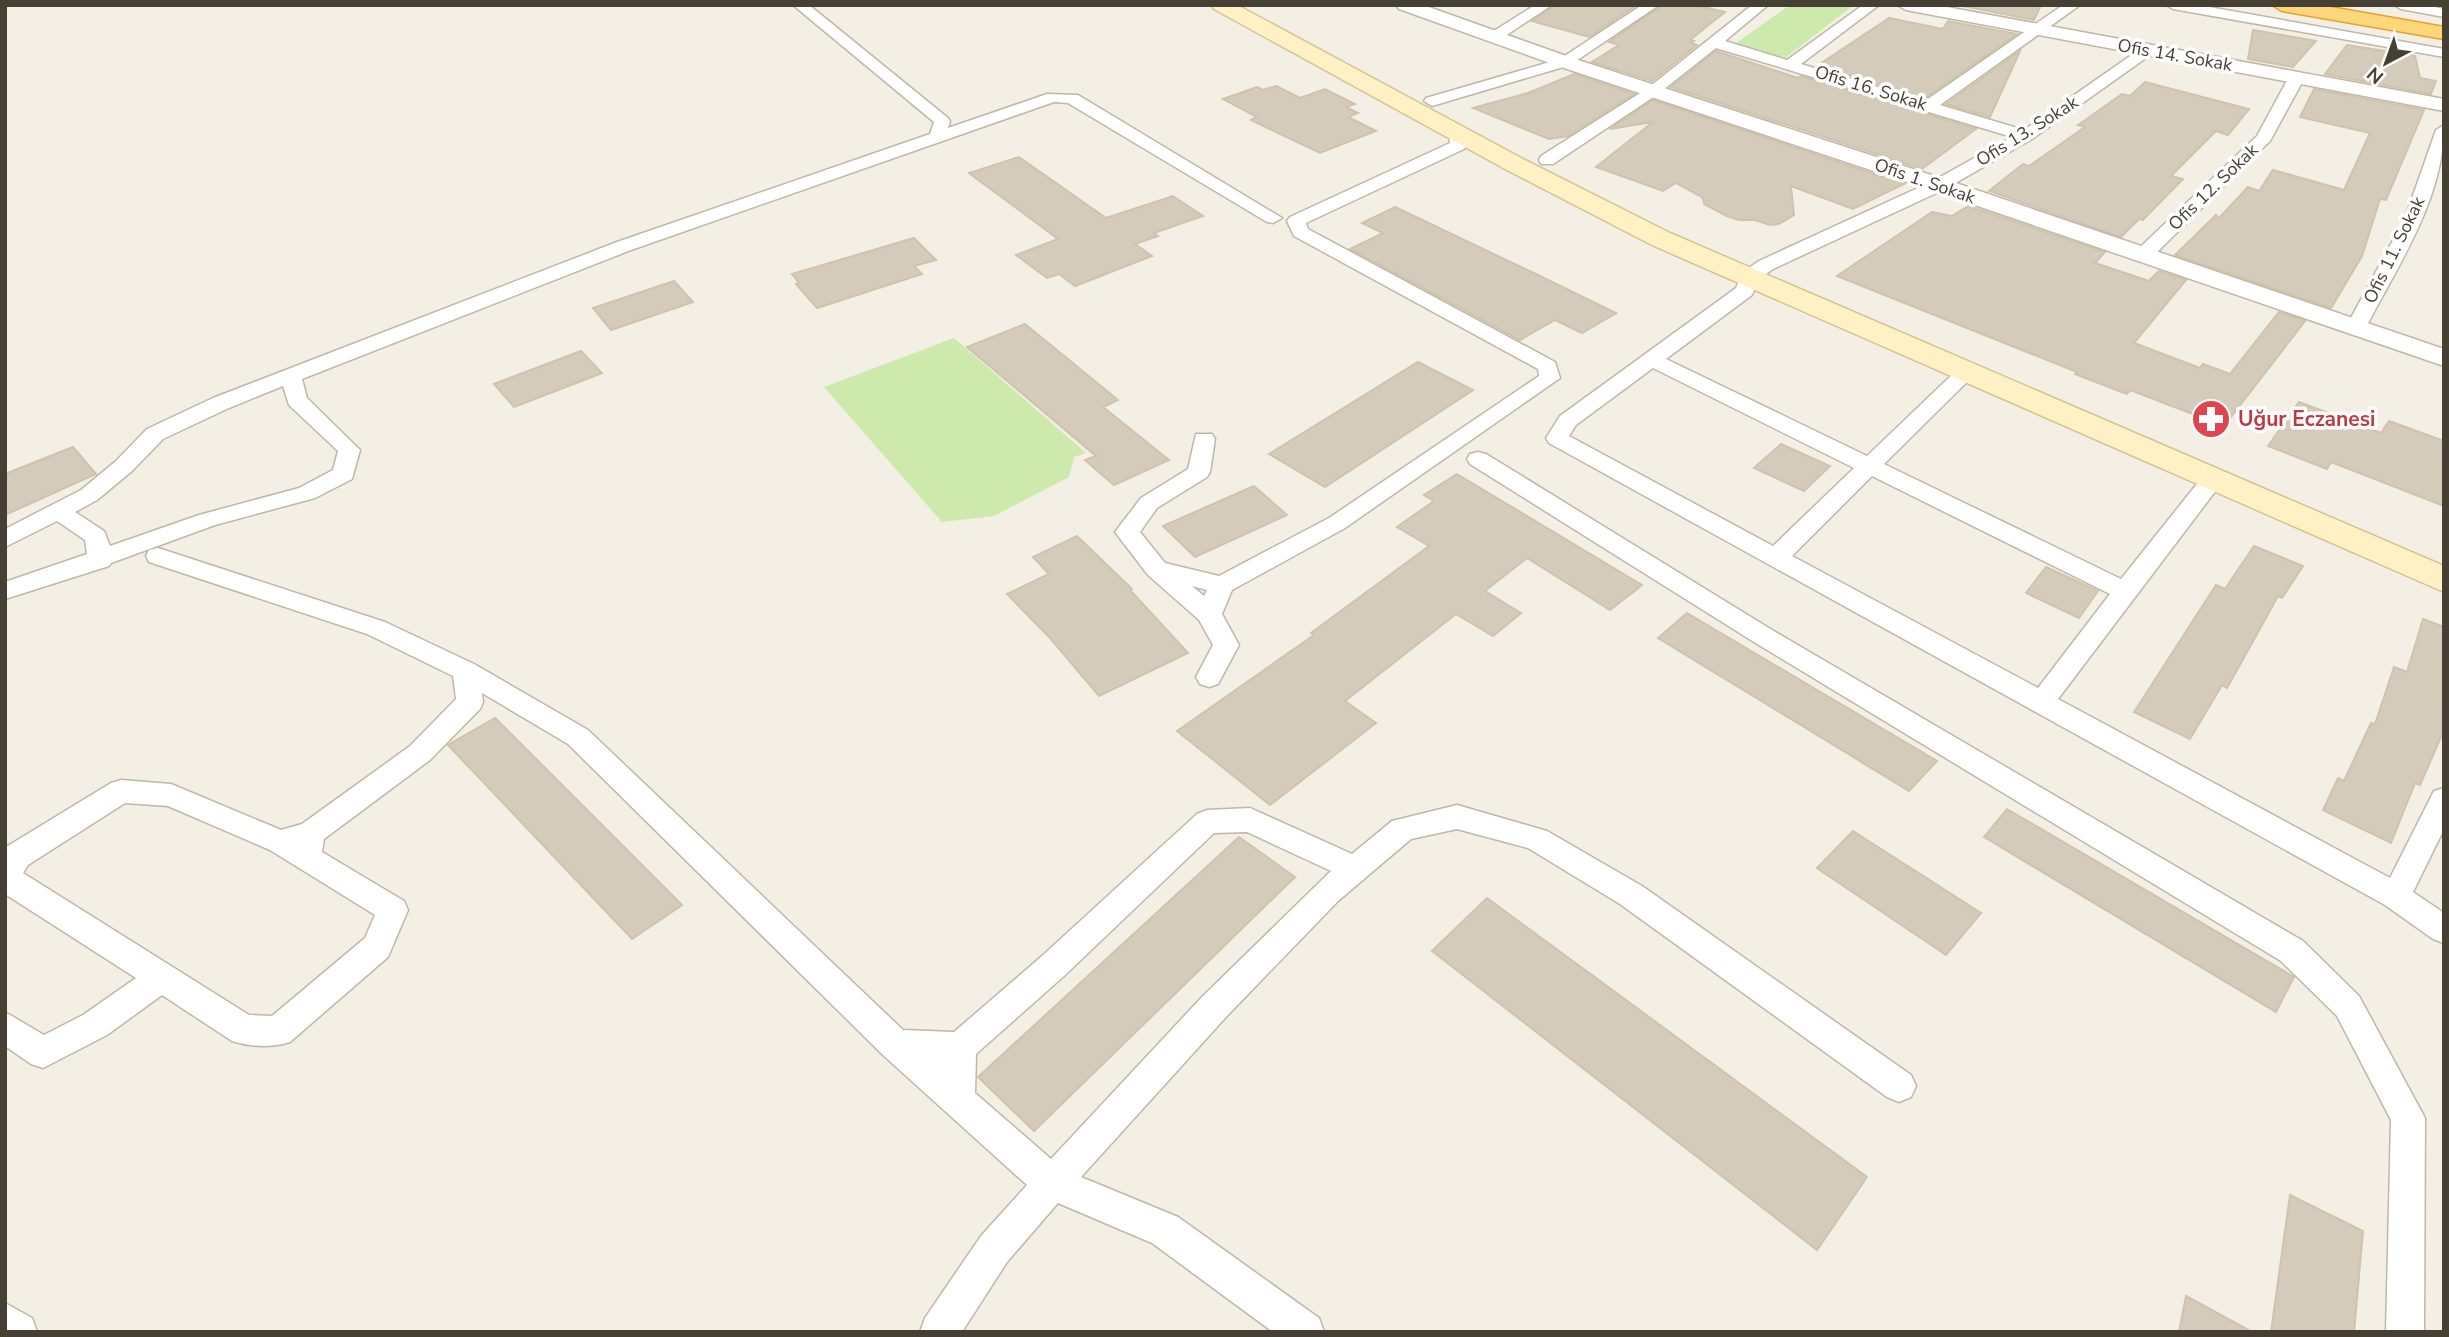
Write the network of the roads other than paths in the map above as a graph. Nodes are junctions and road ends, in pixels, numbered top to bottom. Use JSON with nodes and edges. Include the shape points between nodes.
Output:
{"nodes":[{"id":1,"x":800,"y":5,"type":"edge"},
{"id":2,"x":1221,"y":5,"type":"edge"},
{"id":3,"x":1246,"y":5,"type":"edge"},
{"id":4,"x":1405,"y":5,"type":"edge"},
{"id":5,"x":1545,"y":5,"type":"edge"},
{"id":6,"x":1653,"y":5,"type":"edge"},
{"id":7,"x":1872,"y":5,"type":"edge"},
{"id":8,"x":1906,"y":5,"type":"edge"},
{"id":9,"x":2073,"y":5,"type":"edge"},
{"id":10,"x":2174,"y":5,"type":"edge"},
{"id":11,"x":2228,"y":5,"type":"edge"},
{"id":12,"x":2281,"y":5,"type":"edge"},
{"id":13,"x":2346,"y":5,"type":"edge"},
{"id":14,"x":2401,"y":5,"type":"edge"},
{"id":15,"x":1754,"y":6,"type":"edge"},
{"id":16,"x":2444,"y":13,"type":"edge"},
{"id":17,"x":2444,"y":22,"type":"edge"},
{"id":18,"x":2039,"y":30,"type":"junction"},
{"id":19,"x":2444,"y":33,"type":"edge"},
{"id":20,"x":1494,"y":37,"type":"junction"},
{"id":21,"x":2444,"y":42,"type":"edge"},
{"id":22,"x":1714,"y":43,"type":"junction"},
{"id":23,"x":2148,"y":50,"type":"junction"},
{"id":24,"x":2444,"y":53,"type":"edge"},
{"id":25,"x":1565,"y":62,"type":"junction"},
{"id":26,"x":1791,"y":64,"type":"junction"},
{"id":27,"x":2297,"y":77,"type":"junction"},
{"id":28,"x":1653,"y":91,"type":"junction"},
{"id":29,"x":1432,"y":102,"type":"junction"},
{"id":30,"x":2444,"y":105,"type":"edge"},
{"id":31,"x":1930,"y":106,"type":"junction"},
{"id":32,"x":940,"y":128,"type":"junction"},
{"id":33,"x":2444,"y":130,"type":"edge"},
{"id":34,"x":1457,"y":133,"type":"junction"},
{"id":35,"x":2026,"y":136,"type":"junction"},
{"id":36,"x":1547,"y":160,"type":"junction"},
{"id":37,"x":1938,"y":185,"type":"junction"},
{"id":38,"x":1298,"y":227,"type":"junction"},
{"id":39,"x":2143,"y":256,"type":"junction"},
{"id":40,"x":1758,"y":271,"type":"junction"},
{"id":41,"x":2355,"y":329,"type":"junction"},
{"id":42,"x":2444,"y":358,"type":"edge"},
{"id":43,"x":1651,"y":360,"type":"junction"},
{"id":44,"x":1965,"y":373,"type":"junction"},
{"id":45,"x":290,"y":375,"type":"junction"},
{"id":46,"x":1204,"y":439,"type":"dead end"},
{"id":47,"x":1471,"y":448,"type":"junction"},
{"id":48,"x":1868,"y":467,"type":"junction"},
{"id":49,"x":2212,"y":480,"type":"junction"},
{"id":50,"x":58,"y":511,"type":"junction"},
{"id":51,"x":173,"y":533,"type":"junction"},
{"id":52,"x":5,"y":539,"type":"edge"},
{"id":53,"x":2444,"y":555,"type":"edge"},
{"id":54,"x":158,"y":556,"type":"junction"},
{"id":55,"x":108,"y":557,"type":"junction"},
{"id":56,"x":1776,"y":557,"type":"junction"},
{"id":57,"x":1157,"y":569,"type":"junction"},
{"id":58,"x":2444,"y":580,"type":"edge"},
{"id":59,"x":1223,"y":585,"type":"junction"},
{"id":60,"x":5,"y":591,"type":"edge"},
{"id":61,"x":2125,"y":591,"type":"junction"},
{"id":62,"x":1209,"y":614,"type":"junction"},
{"id":63,"x":465,"y":671,"type":"junction"},
{"id":64,"x":1209,"y":677,"type":"dead end"},
{"id":65,"x":503,"y":693,"type":"junction"},
{"id":66,"x":470,"y":702,"type":"junction"},
{"id":67,"x":2041,"y":703,"type":"junction"},
{"id":68,"x":2444,"y":799,"type":"edge"},
{"id":69,"x":299,"y":844,"type":"junction"},
{"id":70,"x":8,"y":867,"type":"edge"},
{"id":71,"x":1355,"y":869,"type":"junction"},
{"id":72,"x":2396,"y":896,"type":"junction"},
{"id":73,"x":2444,"y":930,"type":"edge"},
{"id":74,"x":161,"y":978,"type":"junction"},
{"id":75,"x":5,"y":1027,"type":"edge"},
{"id":76,"x":896,"y":1045,"type":"junction"},
{"id":77,"x":960,"y":1047,"type":"junction"},
{"id":78,"x":1899,"y":1086,"type":"dead end"},
{"id":79,"x":958,"y":1098,"type":"junction"},
{"id":80,"x":1052,"y":1183,"type":"junction"},
{"id":81,"x":5,"y":1322,"type":"edge"},
{"id":82,"x":18,"y":1332,"type":"edge"},
{"id":83,"x":939,"y":1332,"type":"edge"},
{"id":84,"x":1305,"y":1332,"type":"edge"},
{"id":85,"x":2405,"y":1332,"type":"edge"}],
"edges":[{"from":1,"to":32,"type":"street"},
{"from":2,"to":34,"type":"main road"},
{"from":3,"to":29,"type":"main road"},
{"from":4,"to":20,"type":"street","name":"Ofis 1. Sokak"},
{"from":5,"to":20,"type":"street"},
{"from":6,"to":25,"type":"street"},
{"from":7,"to":26,"type":"street"},
{"from":8,"to":18,"type":"street","name":"Ofis 14. Sokak"},
{"from":9,"to":18,"type":"street"},
{"from":10,"to":24,"type":"street"},
{"from":11,"to":21,"type":"street"},
{"from":12,"to":19,"type":"highway"},
{"from":13,"to":17,"type":"highway"},
{"from":14,"to":16,"type":"street"},
{"from":15,"to":22,"type":"street"},
{"from":18,"to":23,"type":"street","name":"Ofis 14. Sokak"},
{"from":18,"to":31,"type":"street"},
{"from":20,"to":25,"type":"street","name":"Ofis 1. Sokak"},
{"from":22,"to":26,"type":"street","name":"Ofis 16. Sokak"},
{"from":22,"to":28,"type":"street"},
{"from":23,"to":27,"type":"street","name":"Ofis 14. Sokak"},
{"from":23,"to":35,"type":"street","name":"Ofis 13. Sokak"},
{"from":25,"to":28,"type":"street","name":"Ofis 1. Sokak"},
{"from":25,"to":29,"type":"street"},
{"from":26,"to":31,"type":"street","name":"Ofis 16. Sokak"},
{"from":27,"to":30,"type":"street","name":"Ofis 14. Sokak"},
{"from":27,"to":39,"type":"street","name":"Ofis 12. Sokak","via":[[2264,138]]},
{"from":28,"to":36,"type":"street"},
{"from":28,"to":37,"type":"street","name":"Ofis 1. Sokak"},
{"from":29,"to":36,"type":"main road"},
{"from":31,"to":35,"type":"street","name":"Ofis 16. Sokak"},
{"from":32,"to":38,"type":"street","via":[[964,127],[1053,97],[1072,98],[1273,218]]},
{"from":32,"to":45,"type":"street"},
{"from":33,"to":41,"type":"street","name":"Ofis 11. Sokak","via":[[2414,218]]},
{"from":34,"to":38,"type":"street","via":[[1458,145]]},
{"from":34,"to":40,"type":"main road","via":[[1661,239]]},
{"from":35,"to":37,"type":"street","name":"Ofis 13. Sokak"},
{"from":36,"to":40,"type":"main road"},
{"from":37,"to":39,"type":"street","name":"Ofis 1. Sokak"},
{"from":37,"to":40,"type":"street","name":"Ofis 13. Sokak"},
{"from":38,"to":47,"type":"street","via":[[1548,366],[1550,378]]},
{"from":39,"to":41,"type":"street","name":"Ofis 1. Sokak"},
{"from":40,"to":43,"type":"street","via":[[1745,292]]},
{"from":40,"to":44,"type":"main road"},
{"from":40,"to":53,"type":"main road"},
{"from":41,"to":42,"type":"street","name":"Ofis 1. Sokak"},
{"from":43,"to":48,"type":"street"},
{"from":43,"to":56,"type":"street","via":[[1567,421],[1557,438]]},
{"from":44,"to":48,"type":"street"},
{"from":44,"to":49,"type":"main road"},
{"from":45,"to":50,"type":"street","via":[[155,434],[89,495]]},
{"from":45,"to":51,"type":"street","via":[[297,400],[349,450],[344,474],[307,493]]},
{"from":46,"to":57,"type":"street","via":[[1199,472],[1149,503],[1127,532]]},
{"from":47,"to":59,"type":"street","via":[[1436,455],[1337,523]]},
{"from":47,"to":85,"type":"street","via":[[1763,636],[2292,951],[2348,1006],[2408,1118]]},
{"from":48,"to":56,"type":"street"},
{"from":48,"to":61,"type":"street"},
{"from":49,"to":58,"type":"main road"},
{"from":49,"to":61,"type":"street"},
{"from":50,"to":52,"type":"street"},
{"from":50,"to":55,"type":"street","via":[[96,536]]},
{"from":51,"to":54,"type":"street"},
{"from":51,"to":55,"type":"street"},
{"from":54,"to":55,"type":"street"},
{"from":54,"to":63,"type":"street","via":[[376,628]]},
{"from":55,"to":60,"type":"street"},
{"from":56,"to":67,"type":"street"},
{"from":57,"to":59,"type":"street"},
{"from":57,"to":62,"type":"street"},
{"from":59,"to":62,"type":"street"},
{"from":61,"to":67,"type":"street"},
{"from":62,"to":64,"type":"street","via":[[1226,645]]},
{"from":63,"to":65,"type":"street"},
{"from":63,"to":66,"type":"street"},
{"from":65,"to":66,"type":"street"},
{"from":65,"to":76,"type":"street","via":[[578,737]]},
{"from":66,"to":69,"type":"street","via":[[420,753]]},
{"from":67,"to":72,"type":"street"},
{"from":68,"to":72,"type":"street"},
{"from":69,"to":70,"type":"street","via":[[171,794],[121,791]]},
{"from":69,"to":74,"type":"street","via":[[393,910],[377,947],[278,1031],[244,1030]]},
{"from":70,"to":74,"type":"street"},
{"from":71,"to":77,"type":"street","via":[[1250,820],[1206,822],[1054,966]]},
{"from":71,"to":78,"type":"street","via":[[1402,829],[1457,817],[1537,839],[1631,895]]},
{"from":71,"to":80,"type":"street","via":[[1214,1007]]},
{"from":72,"to":73,"type":"street"},
{"from":74,"to":75,"type":"street","via":[[95,1025],[43,1053]]},
{"from":76,"to":77,"type":"street"},
{"from":76,"to":79,"type":"street"},
{"from":77,"to":79,"type":"street"},
{"from":79,"to":80,"type":"street"},
{"from":80,"to":83,"type":"street","via":[[994,1249]]},
{"from":80,"to":84,"type":"street","via":[[1165,1230]]},
{"from":81,"to":82,"type":"street"}]}
